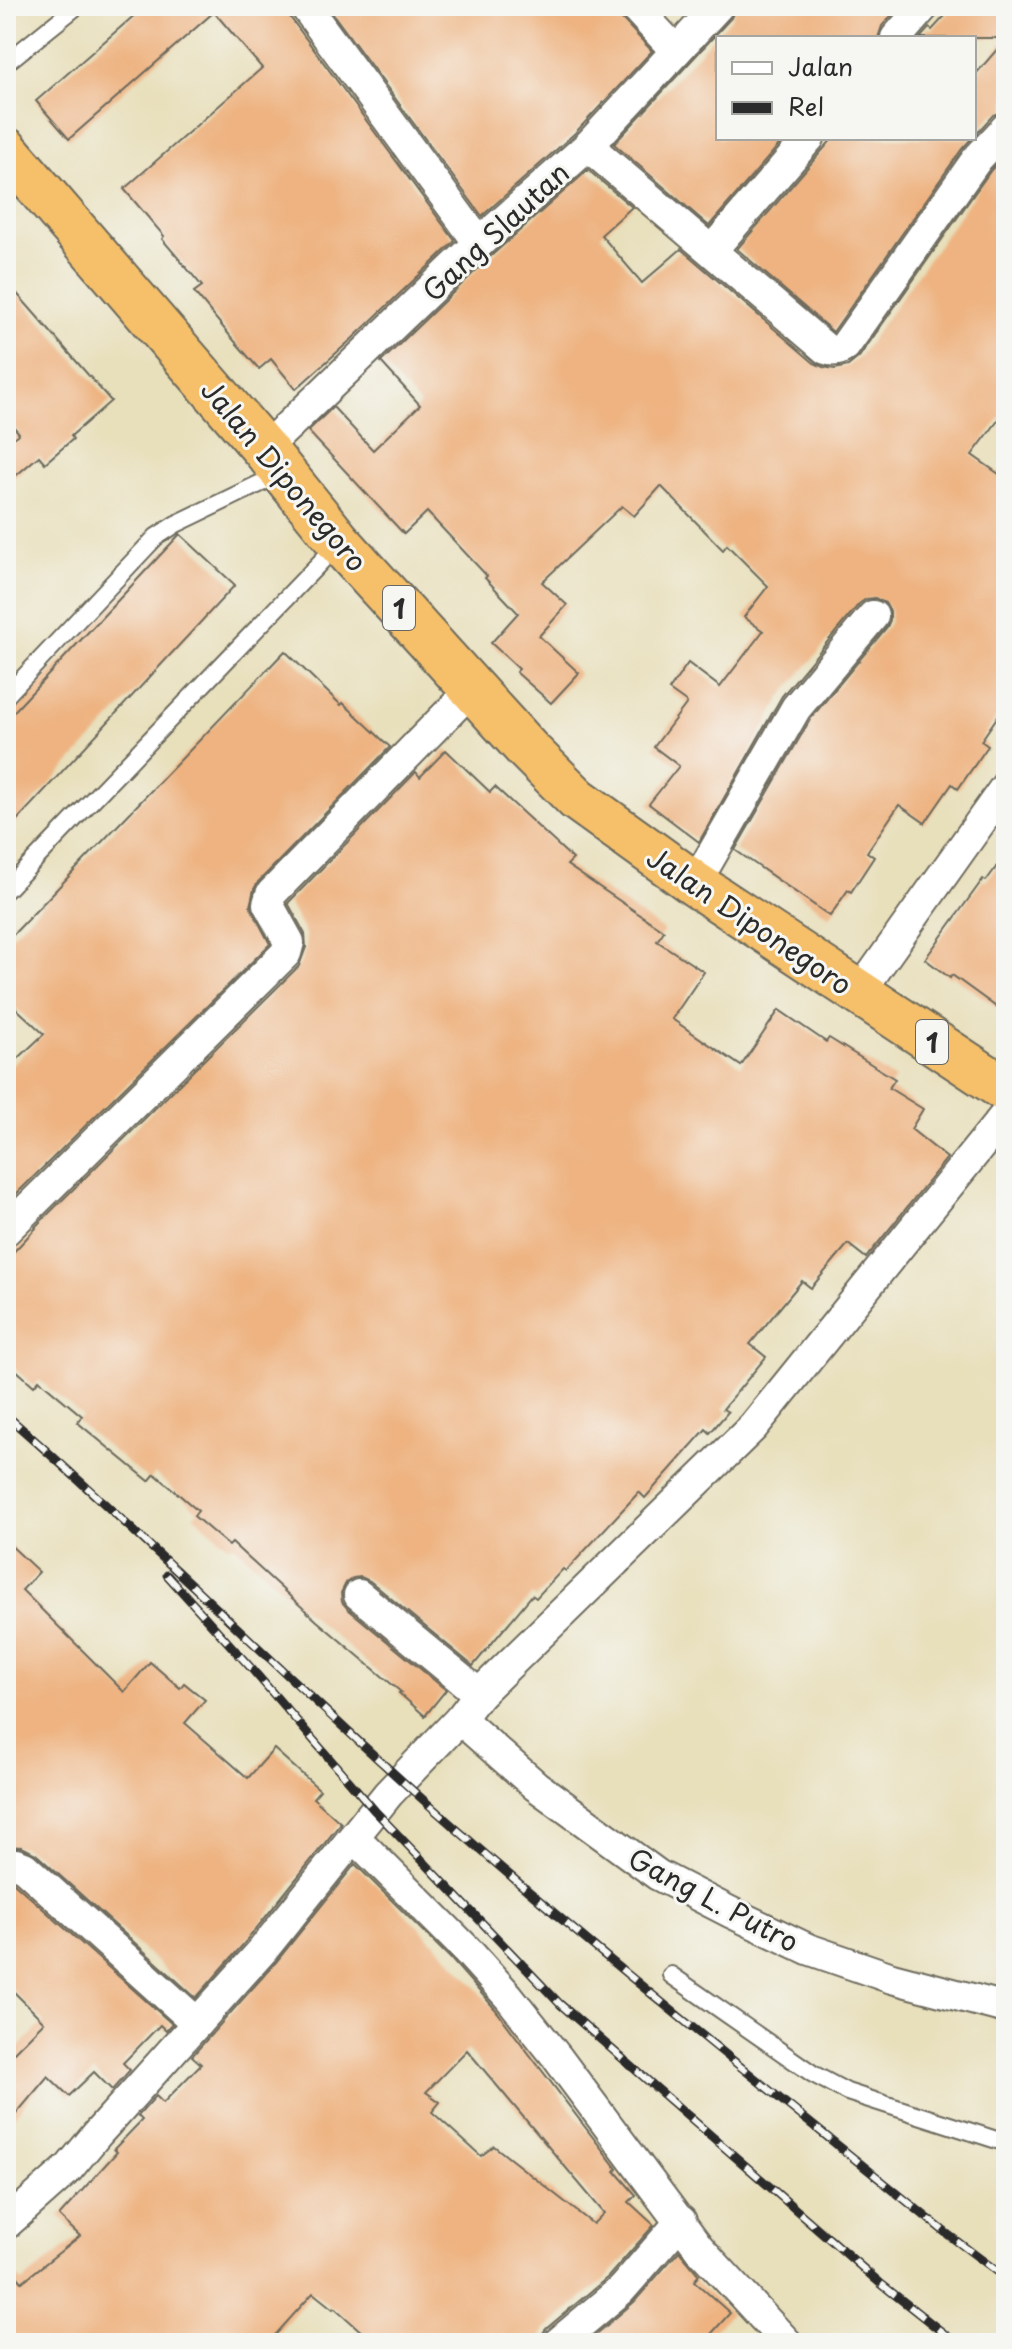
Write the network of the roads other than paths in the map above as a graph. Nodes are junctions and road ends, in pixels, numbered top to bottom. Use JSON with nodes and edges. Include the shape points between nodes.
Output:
{"nodes":[{"id":1,"x":77,"y":6,"type":"edge"},
{"id":2,"x":305,"y":6,"type":"edge"},
{"id":3,"x":634,"y":6,"type":"edge"},
{"id":4,"x":718,"y":6,"type":"edge"},
{"id":5,"x":924,"y":6,"type":"edge"},
{"id":6,"x":898,"y":36,"type":"edge"},
{"id":7,"x":676,"y":51,"type":"junction"},
{"id":8,"x":6,"y":63,"type":"edge"},
{"id":9,"x":1006,"y":128,"type":"edge"},
{"id":10,"x":807,"y":140,"type":"edge"},
{"id":11,"x":588,"y":146,"type":"junction"},
{"id":12,"x":6,"y":150,"type":"edge"},
{"id":13,"x":479,"y":243,"type":"junction"},
{"id":14,"x":712,"y":250,"type":"junction"},
{"id":15,"x":274,"y":461,"type":"junction"},
{"id":16,"x":339,"y":542,"type":"junction"},
{"id":17,"x":873,"y":616,"type":"dead end"},
{"id":18,"x":472,"y":689,"type":"junction"},
{"id":19,"x":6,"y":696,"type":"edge"},
{"id":20,"x":1006,"y":786,"type":"edge"},
{"id":21,"x":695,"y":884,"type":"junction"},
{"id":22,"x":6,"y":890,"type":"edge"},
{"id":23,"x":859,"y":993,"type":"junction"},
{"id":24,"x":1006,"y":1090,"type":"edge"},
{"id":25,"x":1006,"y":1114,"type":"edge"},
{"id":26,"x":6,"y":1230,"type":"edge"},
{"id":27,"x":359,"y":1595,"type":"dead end"},
{"id":28,"x":479,"y":1694,"type":"junction"},
{"id":29,"x":460,"y":1719,"type":"junction"},
{"id":30,"x":354,"y":1837,"type":"junction"},
{"id":31,"x":6,"y":1864,"type":"edge"},
{"id":32,"x":671,"y":1975,"type":"dead end"},
{"id":33,"x":1006,"y":2008,"type":"edge"},
{"id":34,"x":197,"y":2023,"type":"junction"},
{"id":35,"x":1006,"y":2143,"type":"edge"},
{"id":36,"x":12,"y":2208,"type":"edge"},
{"id":37,"x":681,"y":2221,"type":"junction"},
{"id":38,"x":558,"y":2343,"type":"edge"},
{"id":39,"x":787,"y":2343,"type":"edge"}],
"edges":[{"from":1,"to":8,"type":"lane"},
{"from":2,"to":13,"type":"street"},
{"from":3,"to":7,"type":"street"},
{"from":4,"to":7,"type":"street","name":"Gang Slautan"},
{"from":5,"to":6,"type":"street"},
{"from":7,"to":11,"type":"street","name":"Gang Slautan"},
{"from":9,"to":14,"type":"street","via":[[977,159],[839,350],[826,349]]},
{"from":10,"to":14,"type":"street"},
{"from":11,"to":13,"type":"street","name":"Gang Slautan"},
{"from":11,"to":14,"type":"street"},
{"from":12,"to":15,"type":"highway","name":"Jalan Diponegoro","number":"1"},
{"from":13,"to":15,"type":"street","name":"Gang Slautan"},
{"from":15,"to":16,"type":"highway","name":"Jalan Diponegoro","number":"1"},
{"from":15,"to":19,"type":"lane","via":[[156,537]]},
{"from":16,"to":18,"type":"highway","name":"Jalan Diponegoro","number":"1"},
{"from":16,"to":22,"type":"lane"},
{"from":17,"to":21,"type":"street","via":[[796,708]]},
{"from":18,"to":21,"type":"highway","name":"Jalan Diponegoro","number":"1","via":[[577,799]]},
{"from":18,"to":26,"type":"street","via":[[271,894],[268,904],[289,942],[286,953]]},
{"from":20,"to":23,"type":"street"},
{"from":21,"to":23,"type":"highway","name":"Jalan Diponegoro","number":"1"},
{"from":23,"to":24,"type":"highway","name":"Jalan Diponegoro","number":"1"},
{"from":25,"to":28,"type":"street","via":[[753,1427]]},
{"from":27,"to":28,"type":"street"},
{"from":28,"to":29,"type":"street"},
{"from":29,"to":30,"type":"street"},
{"from":29,"to":33,"type":"street","name":"Gang L. Putro","via":[[536,1786],[658,1875],[808,1949]]},
{"from":30,"to":34,"type":"street"},
{"from":30,"to":37,"type":"street","via":[[509,1997]]},
{"from":31,"to":34,"type":"street","via":[[24,1867]]},
{"from":32,"to":35,"type":"lane","via":[[847,2092]]},
{"from":34,"to":36,"type":"street","via":[[69,2168]]},
{"from":37,"to":38,"type":"street","via":[[621,2290]]},
{"from":37,"to":39,"type":"street","via":[[710,2261]]}]}
